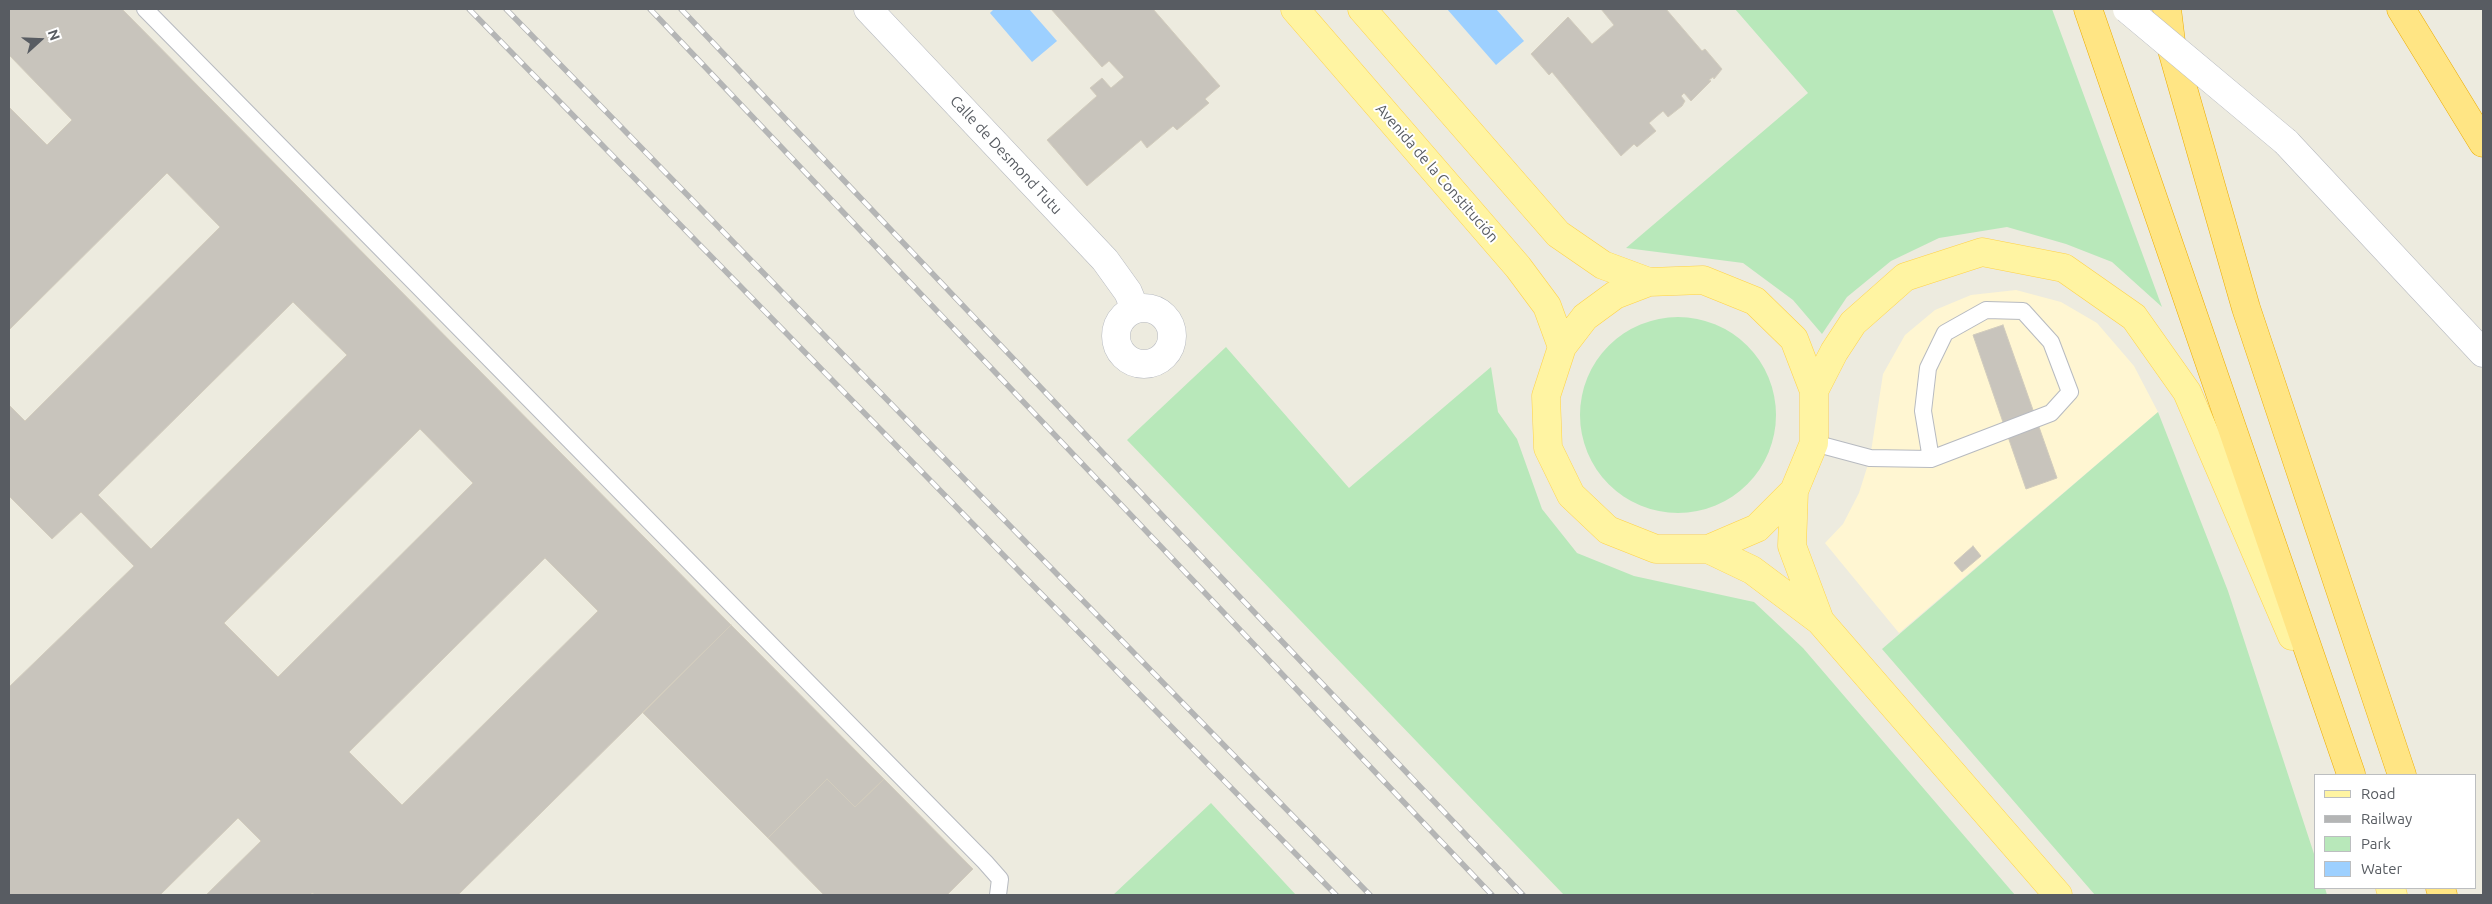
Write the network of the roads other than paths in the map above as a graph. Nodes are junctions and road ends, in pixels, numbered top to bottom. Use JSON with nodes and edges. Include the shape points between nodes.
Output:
{"nodes":[{"id":1,"x":145,"y":9,"type":"edge"},
{"id":2,"x":868,"y":9,"type":"edge"},
{"id":3,"x":1295,"y":9,"type":"edge"},
{"id":4,"x":1362,"y":9,"type":"edge"},
{"id":5,"x":2088,"y":9,"type":"edge"},
{"id":6,"x":2127,"y":9,"type":"edge"},
{"id":7,"x":2167,"y":9,"type":"edge"},
{"id":8,"x":2401,"y":9,"type":"edge"},
{"id":9,"x":2483,"y":143,"type":"edge"},
{"id":10,"x":1649,"y":282,"type":"junction"},
{"id":11,"x":1135,"y":309,"type":"dead end"},
{"id":12,"x":1562,"y":347,"type":"junction"},
{"id":13,"x":2483,"y":353,"type":"edge"},
{"id":14,"x":1814,"y":390,"type":"junction"},
{"id":15,"x":1814,"y":443,"type":"junction"},
{"id":16,"x":1931,"y":459,"type":"junction"},
{"id":17,"x":1794,"y":491,"type":"junction"},
{"id":18,"x":1708,"y":549,"type":"junction"},
{"id":19,"x":1820,"y":621,"type":"junction"},
{"id":20,"x":2351,"y":774,"type":"edge"},
{"id":21,"x":2351,"y":774,"type":"edge"},
{"id":22,"x":2402,"y":774,"type":"edge"},
{"id":23,"x":998,"y":895,"type":"edge"},
{"id":24,"x":2058,"y":895,"type":"edge"}],
"edges":[{"from":1,"to":23,"type":"lane","via":[[984,862],[1000,879]]},
{"from":2,"to":11,"type":"street","name":"Calle de Desmond Tutu","via":[[1105,260],[1128,292]]},
{"from":3,"to":12,"type":"main road","name":"Avenida de la Constitución","via":[[1518,267],[1546,306]]},
{"from":4,"to":10,"type":"main road","via":[[1558,234],[1603,265]]},
{"from":5,"to":20,"type":"highway"},
{"from":6,"to":13,"type":"street","bridge":true,"via":[[2286,142]]},
{"from":7,"to":22,"type":"highway","via":[[2172,50],[2246,308]]},
{"from":8,"to":9,"type":"highway"},
{"from":10,"to":12,"type":"main road","via":[[1614,295],[1585,318]]},
{"from":10,"to":14,"type":"main road","via":[[1704,280],[1755,301],[1794,339]]},
{"from":12,"to":18,"type":"main road","via":[[1546,396],[1548,448],[1570,495],[1608,530],[1656,549]]},
{"from":14,"to":15,"type":"main road"},
{"from":14,"to":21,"type":"main road","via":[[1853,324],[1905,277],[1982,252],[2064,268],[2134,317],[2187,392]]},
{"from":15,"to":16,"type":"lane","via":[[1870,458]]},
{"from":15,"to":17,"type":"main road"},
{"from":16,"to":16,"type":"lane","via":[[2050,413],[2070,392],[2051,342],[2023,311],[1986,310],[1945,334],[1928,368],[1923,411]]},
{"from":17,"to":18,"type":"main road","via":[[1757,528]]},
{"from":17,"to":19,"type":"main road","via":[[1792,546]]},
{"from":18,"to":19,"type":"main road","via":[[1752,570]]},
{"from":19,"to":24,"type":"main road"}]}
